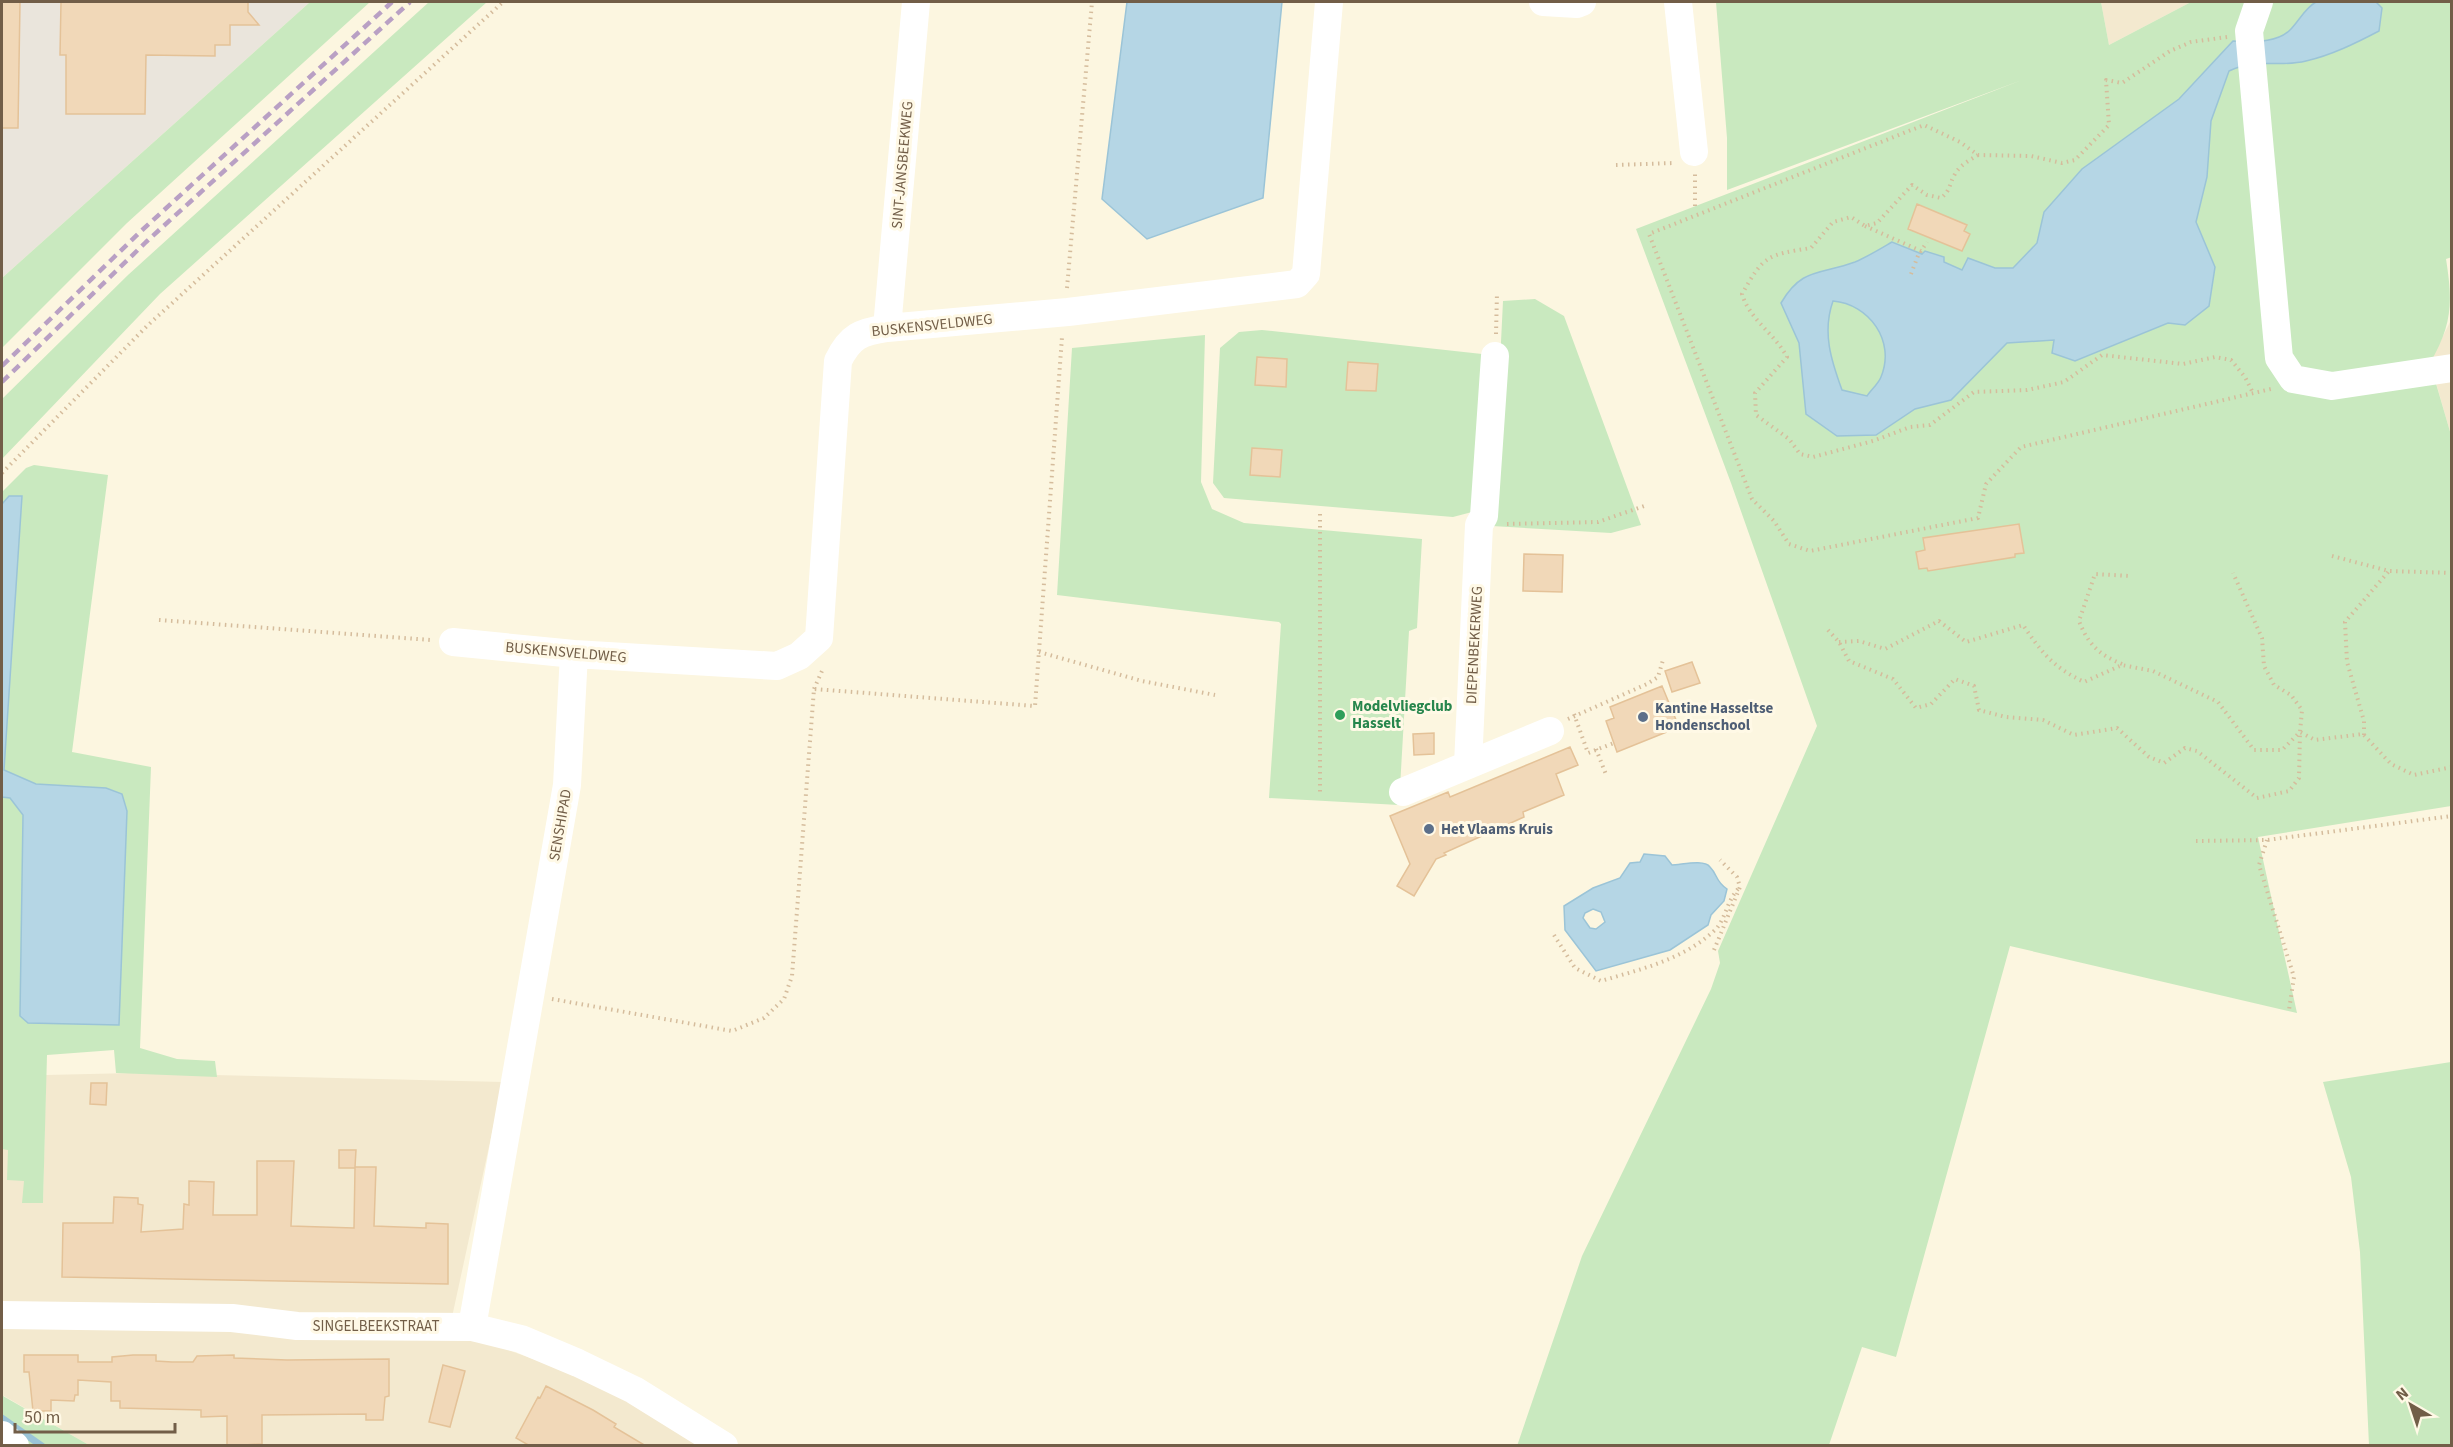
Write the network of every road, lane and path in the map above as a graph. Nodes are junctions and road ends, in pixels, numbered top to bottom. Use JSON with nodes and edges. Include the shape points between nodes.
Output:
{"nodes":[{"id":1,"x":503,"y":2,"type":"edge"},
{"id":2,"x":916,"y":2,"type":"edge"},
{"id":3,"x":1092,"y":2,"type":"edge"},
{"id":4,"x":1329,"y":2,"type":"edge"},
{"id":5,"x":1543,"y":2,"type":"edge"},
{"id":6,"x":1582,"y":2,"type":"edge"},
{"id":7,"x":1678,"y":2,"type":"edge"},
{"id":8,"x":2259,"y":2,"type":"edge"},
{"id":9,"x":2249,"y":34,"type":"junction"},
{"id":10,"x":1978,"y":155,"type":"junction"},
{"id":11,"x":1695,"y":157,"type":"junction"},
{"id":12,"x":1616,"y":165,"type":"dead end"},
{"id":13,"x":1695,"y":206,"type":"dead end"},
{"id":14,"x":1865,"y":226,"type":"junction"},
{"id":15,"x":1927,"y":243,"type":"dead end"},
{"id":16,"x":1919,"y":253,"type":"dead end"},
{"id":17,"x":1911,"y":274,"type":"dead end"},
{"id":18,"x":1497,"y":293,"type":"dead end"},
{"id":19,"x":1068,"y":312,"type":"junction"},
{"id":20,"x":887,"y":328,"type":"junction"},
{"id":21,"x":1495,"y":356,"type":"joint"},
{"id":22,"x":2451,"y":362,"type":"edge"},
{"id":23,"x":2294,"y":379,"type":"junction"},
{"id":24,"x":2253,"y":393,"type":"junction"},
{"id":25,"x":2,"y":473,"type":"edge"},
{"id":26,"x":1647,"y":505,"type":"dead end"},
{"id":27,"x":1320,"y":514,"type":"dead end"},
{"id":28,"x":1482,"y":520,"type":"junction"},
{"id":29,"x":2332,"y":556,"type":"dead end"},
{"id":30,"x":2389,"y":571,"type":"junction"},
{"id":31,"x":2233,"y":573,"type":"dead end"},
{"id":32,"x":2451,"y":573,"type":"edge"},
{"id":33,"x":2130,"y":576,"type":"dead end"},
{"id":34,"x":159,"y":620,"type":"dead end"},
{"id":35,"x":1828,"y":630,"type":"dead end"},
{"id":36,"x":453,"y":642,"type":"joint"},
{"id":37,"x":1839,"y":642,"type":"junction"},
{"id":38,"x":1039,"y":652,"type":"junction"},
{"id":39,"x":574,"y":654,"type":"junction"},
{"id":40,"x":1663,"y":660,"type":"dead end"},
{"id":41,"x":2122,"y":665,"type":"junction"},
{"id":42,"x":825,"y":668,"type":"dead end"},
{"id":43,"x":814,"y":689,"type":"junction"},
{"id":44,"x":1215,"y":695,"type":"dead end"},
{"id":45,"x":1574,"y":714,"type":"junction"},
{"id":46,"x":1550,"y":731,"type":"joint"},
{"id":47,"x":2300,"y":732,"type":"junction"},
{"id":48,"x":2364,"y":735,"type":"junction"},
{"id":49,"x":1614,"y":743,"type":"dead end"},
{"id":50,"x":1596,"y":749,"type":"junction"},
{"id":51,"x":1468,"y":765,"type":"junction"},
{"id":52,"x":2451,"y":767,"type":"edge"},
{"id":53,"x":1607,"y":777,"type":"dead end"},
{"id":54,"x":1403,"y":792,"type":"dead end"},
{"id":55,"x":1320,"y":794,"type":"dead end"},
{"id":56,"x":2451,"y":816,"type":"edge"},
{"id":57,"x":2267,"y":840,"type":"junction"},
{"id":58,"x":2196,"y":841,"type":"dead end"},
{"id":59,"x":1720,"y":860,"type":"dead end"},
{"id":60,"x":1740,"y":887,"type":"junction"},
{"id":61,"x":1554,"y":935,"type":"dead end"},
{"id":62,"x":1714,"y":950,"type":"dead end"},
{"id":63,"x":530,"y":998,"type":"junction"},
{"id":64,"x":2289,"y":1010,"type":"dead end"},
{"id":65,"x":2,"y":1315,"type":"edge"},
{"id":66,"x":472,"y":1327,"type":"junction"},
{"id":67,"x":2,"y":1435,"type":"edge"},
{"id":68,"x":15,"y":1446,"type":"edge"},
{"id":69,"x":723,"y":1446,"type":"edge"}],
"edges":[{"from":1,"to":25,"type":"path","via":[[147,326]]},
{"from":2,"to":20,"type":"street","name":"SINT-JANSBEEKWEG"},
{"from":3,"to":19,"type":"path","via":[[1067,271]]},
{"from":4,"to":19,"type":"street","name":"BUSKENSVELDWEG","via":[[1306,274],[1297,284]]},
{"from":5,"to":6,"type":"street"},
{"from":7,"to":11,"type":"street"},
{"from":8,"to":9,"type":"street"},
{"from":9,"to":10,"type":"path","via":[[2191,42],[2122,83],[2106,81],[2109,125],[2075,160],[2062,163],[2031,156]]},
{"from":9,"to":23,"type":"street","via":[[2279,358]]},
{"from":10,"to":14,"type":"path","via":[[1961,166],[1949,192],[1941,198],[1912,185],[1877,222]]},
{"from":10,"to":24,"type":"path","via":[[1924,125],[1649,234],[1752,499],[1774,521],[1789,544],[1810,551],[1978,518],[1986,484],[2021,447]]},
{"from":11,"to":12,"type":"path"},
{"from":11,"to":13,"type":"path"},
{"from":14,"to":15,"type":"path","via":[[1921,250]]},
{"from":14,"to":24,"type":"path","via":[[1851,217],[1833,222],[1811,248],[1781,253],[1759,264],[1742,294],[1745,306],[1779,341],[1787,357],[1755,393],[1756,415],[1789,439],[1800,454],[1813,457],[1910,427],[1930,425],[1974,392],[2027,390],[2064,382],[2102,355],[2183,364],[2215,357],[2231,360]]},
{"from":16,"to":17,"type":"path"},
{"from":18,"to":21,"type":"path"},
{"from":19,"to":20,"type":"street","name":"BUSKENSVELDWEG"},
{"from":19,"to":38,"type":"path","via":[[1071,335],[1061,337]]},
{"from":20,"to":39,"type":"street","name":"BUSKENSVELDWEG","via":[[862,332],[845,347],[838,361],[819,638],[800,656],[777,666]]},
{"from":21,"to":28,"type":"street","name":"DIEPENBEKERWEG"},
{"from":22,"to":23,"type":"street","via":[[2332,386]]},
{"from":23,"to":24,"type":"path"},
{"from":26,"to":28,"type":"path","via":[[1598,522]]},
{"from":27,"to":55,"type":"path"},
{"from":28,"to":51,"type":"street","name":"DIEPENBEKERWEG"},
{"from":29,"to":30,"type":"path"},
{"from":30,"to":32,"type":"path"},
{"from":30,"to":48,"type":"path","via":[[2345,622],[2347,662],[2364,721]]},
{"from":31,"to":47,"type":"path","via":[[2262,638],[2264,666],[2274,685],[2290,695],[2302,710]]},
{"from":33,"to":41,"type":"path","via":[[2095,573],[2079,621],[2087,641],[2104,657]]},
{"from":34,"to":36,"type":"path"},
{"from":35,"to":37,"type":"path"},
{"from":36,"to":39,"type":"street","name":"BUSKENSVELDWEG"},
{"from":37,"to":41,"type":"path","via":[[1859,641],[1885,649],[1939,621],[1965,642],[2023,625],[2060,670],[2084,682]]},
{"from":37,"to":47,"type":"path","via":[[1850,661],[1893,678],[1916,708],[1931,704],[1955,679],[1974,686],[1979,710],[2043,720],[2074,735],[2117,728],[2149,757],[2164,763],[2185,748],[2197,751],[2258,798],[2289,791],[2299,778]]},
{"from":38,"to":43,"type":"path","via":[[1035,706]]},
{"from":38,"to":44,"type":"path","via":[[1142,681]]},
{"from":39,"to":63,"type":"street","name":"SENSHIPAD","via":[[567,785]]},
{"from":40,"to":45,"type":"path","via":[[1658,677],[1647,684]]},
{"from":41,"to":47,"type":"path","via":[[2153,671],[2218,702],[2254,750],[2282,750]]},
{"from":42,"to":43,"type":"path"},
{"from":43,"to":63,"type":"path","via":[[792,976],[784,999],[764,1018],[732,1032]]},
{"from":45,"to":46,"type":"path"},
{"from":45,"to":50,"type":"path","via":[[1588,753]]},
{"from":46,"to":51,"type":"street"},
{"from":47,"to":48,"type":"path","via":[[2315,740]]},
{"from":48,"to":52,"type":"path","via":[[2391,764],[2414,775]]},
{"from":49,"to":50,"type":"path"},
{"from":50,"to":53,"type":"path"},
{"from":51,"to":54,"type":"street"},
{"from":56,"to":57,"type":"path"},
{"from":57,"to":58,"type":"path"},
{"from":57,"to":64,"type":"path","via":[[2259,864],[2294,977]]},
{"from":59,"to":60,"type":"path","via":[[1737,877]]},
{"from":60,"to":61,"type":"path","via":[[1733,893],[1716,929],[1674,959],[1601,981],[1575,968]]},
{"from":60,"to":62,"type":"path"},
{"from":63,"to":66,"type":"street","name":"SENSHIPAD"},
{"from":65,"to":66,"type":"street","name":"SINGELBEEKSTRAAT","via":[[232,1318],[297,1326]]},
{"from":66,"to":69,"type":"street","name":"SINGELBEEKSTRAAT","via":[[522,1339],[588,1367],[634,1390]]},
{"from":67,"to":68,"type":"street"}]}
